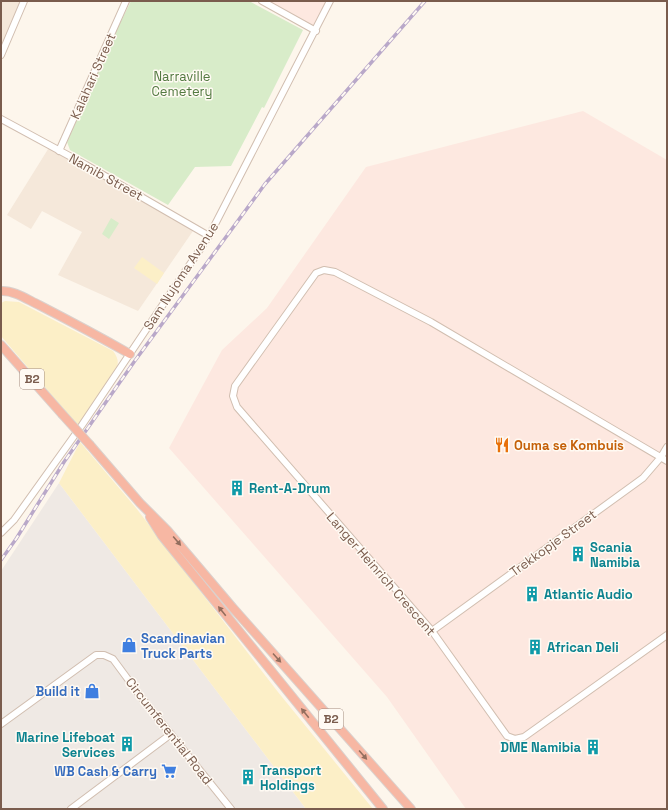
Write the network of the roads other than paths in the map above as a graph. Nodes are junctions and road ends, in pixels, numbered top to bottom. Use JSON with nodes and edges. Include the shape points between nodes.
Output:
{"nodes":[{"id":1,"x":24,"y":1,"type":"edge"},
{"id":2,"x":126,"y":1,"type":"edge"},
{"id":3,"x":262,"y":1,"type":"edge"},
{"id":4,"x":330,"y":1,"type":"edge"},
{"id":5,"x":316,"y":31,"type":"junction"},
{"id":6,"x":1,"y":55,"type":"edge"},
{"id":7,"x":1,"y":119,"type":"edge"},
{"id":8,"x":59,"y":151,"type":"junction"},
{"id":9,"x":210,"y":236,"type":"junction"},
{"id":10,"x":1,"y":291,"type":"edge"},
{"id":11,"x":12,"y":293,"type":"junction"},
{"id":12,"x":1,"y":296,"type":"edge"},
{"id":13,"x":1,"y":345,"type":"edge"},
{"id":14,"x":130,"y":354,"type":"junction"},
{"id":15,"x":667,"y":447,"type":"edge"},
{"id":16,"x":660,"y":457,"type":"junction"},
{"id":17,"x":667,"y":461,"type":"edge"},
{"id":18,"x":140,"y":503,"type":"junction"},
{"id":19,"x":1,"y":533,"type":"edge"},
{"id":20,"x":432,"y":631,"type":"junction"},
{"id":21,"x":667,"y":635,"type":"edge"},
{"id":22,"x":1,"y":724,"type":"edge"},
{"id":23,"x":171,"y":734,"type":"junction"},
{"id":24,"x":71,"y":809,"type":"edge"},
{"id":25,"x":231,"y":809,"type":"edge"},
{"id":26,"x":383,"y":809,"type":"edge"},
{"id":27,"x":411,"y":809,"type":"edge"}],
"edges":[{"from":1,"to":6,"type":"street"},
{"from":2,"to":8,"type":"street","name":"Kalahari Street"},
{"from":3,"to":5,"type":"street"},
{"from":4,"to":5,"type":"street","name":"Sam Nujoma Avenue"},
{"from":5,"to":9,"type":"street","name":"Sam Nujoma Avenue"},
{"from":7,"to":8,"type":"street","name":"Namib Street"},
{"from":8,"to":9,"type":"street","name":"Namib Street"},
{"from":9,"to":14,"type":"street","name":"Sam Nujoma Avenue"},
{"from":10,"to":11,"type":"highway"},
{"from":11,"to":12,"type":"highway"},
{"from":11,"to":14,"type":"highway"},
{"from":13,"to":18,"type":"highway","number":"B2","bridge":true},
{"from":14,"to":19,"type":"street","name":"Sam Nujoma Avenue","via":[[38,487]]},
{"from":15,"to":16,"type":"street","name":"Trekkopje Street"},
{"from":16,"to":17,"type":"street","name":"Langer Heinrich Crescent"},
{"from":16,"to":20,"type":"street","name":"Trekkopje Street","via":[[643,478]]},
{"from":16,"to":20,"type":"street","name":"Langer Heinrich Crescent","via":[[430,322],[335,272],[324,270],[316,273],[235,386],[233,396],[237,407]]},
{"from":26,"to":18,"type":"highway","number":"B2","one_way":true,"via":[[162,536]]},
{"from":18,"to":27,"type":"highway","number":"B2","one_way":true,"via":[[167,530]]},
{"from":20,"to":21,"type":"street","name":"Langer Heinrich Crescent","via":[[507,736],[515,739],[524,737]]},
{"from":22,"to":23,"type":"street","name":"Circumferential Road","via":[[96,655],[104,655],[114,659]]},
{"from":23,"to":24,"type":"street"},
{"from":23,"to":25,"type":"street","name":"Circumferential Road"}]}
